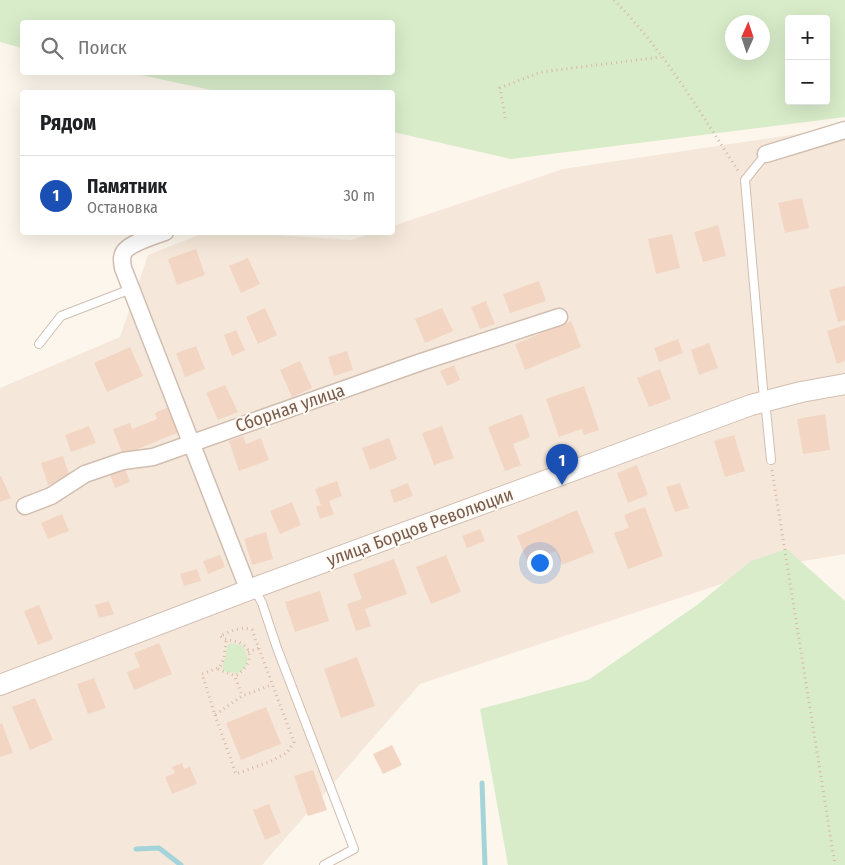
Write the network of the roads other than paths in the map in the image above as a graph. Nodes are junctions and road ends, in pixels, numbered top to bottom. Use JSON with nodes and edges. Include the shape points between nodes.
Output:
{"nodes":[{"id":1,"x":845,"y":130,"type":"edge"},
{"id":2,"x":766,"y":154,"type":"joint"},
{"id":3,"x":157,"y":235,"type":"edge"},
{"id":4,"x":132,"y":289,"type":"junction"},
{"id":5,"x":559,"y":317,"type":"dead end"},
{"id":6,"x":39,"y":344,"type":"dead end"},
{"id":7,"x":845,"y":384,"type":"edge"},
{"id":8,"x":765,"y":400,"type":"junction"},
{"id":9,"x":191,"y":443,"type":"junction"},
{"id":10,"x":771,"y":460,"type":"road end"},
{"id":11,"x":25,"y":506,"type":"dead end"},
{"id":12,"x":251,"y":589,"type":"junction"},
{"id":13,"x":0,"y":685,"type":"edge"},
{"id":14,"x":324,"y":865,"type":"edge"}],
"edges":[{"from":1,"to":2,"type":"street"},
{"from":2,"to":8,"type":"lane","via":[[745,180]]},
{"from":3,"to":4,"type":"street","via":[[125,250],[123,268]]},
{"from":4,"to":6,"type":"lane","via":[[61,316]]},
{"from":4,"to":9,"type":"street"},
{"from":5,"to":9,"type":"street","name":"Сборная улица"},
{"from":7,"to":8,"type":"street","name":"улица Борцов Революции"},
{"from":8,"to":10,"type":"lane"},
{"from":8,"to":12,"type":"street","name":"улица Борцов Революции"},
{"from":9,"to":11,"type":"street","name":"Сборная улица","via":[[85,474],[51,496]]},
{"from":9,"to":12,"type":"street"},
{"from":12,"to":13,"type":"street","name":"улица Борцов Революции"},
{"from":12,"to":14,"type":"lane","via":[[262,603],[354,849]]}]}
